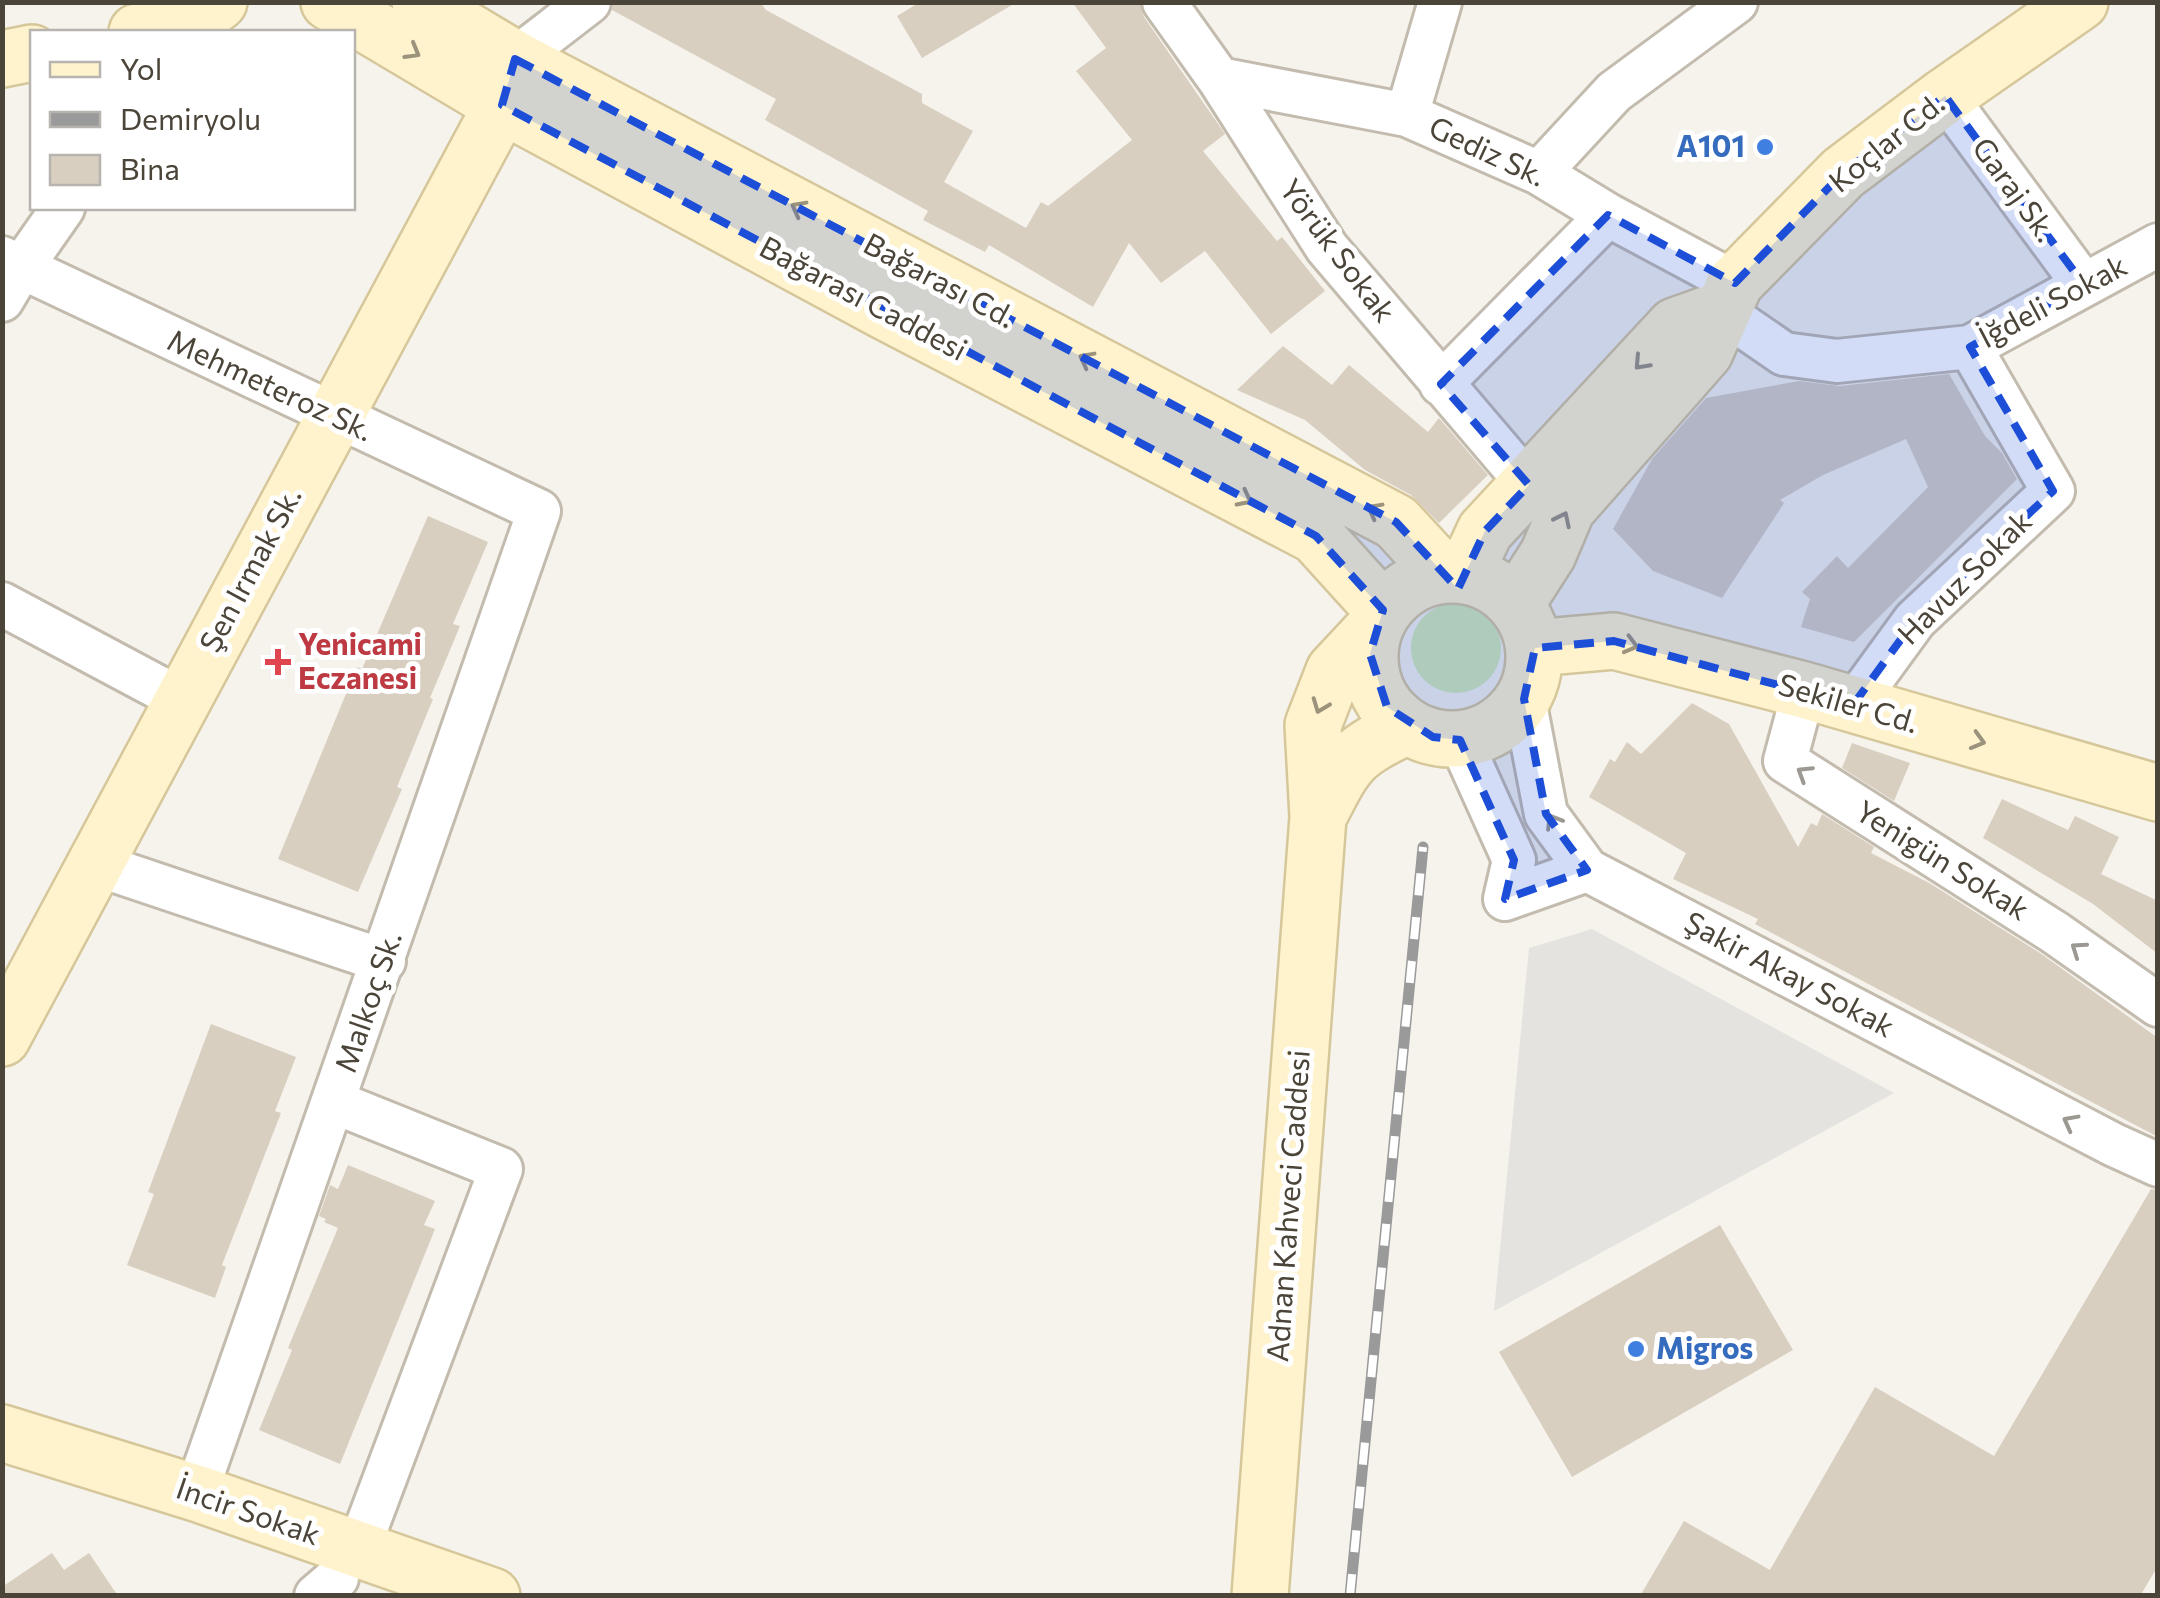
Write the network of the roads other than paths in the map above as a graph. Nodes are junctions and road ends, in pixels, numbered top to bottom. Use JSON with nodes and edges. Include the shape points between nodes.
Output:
{"nodes":[{"id":1,"x":328,"y":2,"type":"edge"},
{"id":2,"x":420,"y":2,"type":"edge"},
{"id":3,"x":588,"y":2,"type":"edge"},
{"id":4,"x":1440,"y":2,"type":"edge"},
{"id":5,"x":1736,"y":2,"type":"edge"},
{"id":6,"x":2080,"y":2,"type":"edge"},
{"id":7,"x":1169,"y":5,"type":"edge"},
{"id":8,"x":199,"y":19,"type":"edge"},
{"id":9,"x":146,"y":30,"type":"edge"},
{"id":10,"x":30,"y":53,"type":"edge"},
{"id":11,"x":2,"y":59,"type":"edge"},
{"id":12,"x":1219,"y":79,"type":"junction"},
{"id":13,"x":509,"y":82,"type":"junction"},
{"id":14,"x":1945,"y":96,"type":"junction"},
{"id":15,"x":1406,"y":114,"type":"junction"},
{"id":16,"x":1539,"y":173,"type":"junction"},
{"id":17,"x":61,"y":210,"type":"edge"},
{"id":18,"x":1608,"y":215,"type":"junction"},
{"id":19,"x":2158,"y":245,"type":"edge"},
{"id":20,"x":8,"y":275,"type":"edge"},
{"id":21,"x":2084,"y":285,"type":"junction"},
{"id":22,"x":1728,"y":297,"type":"junction"},
{"id":23,"x":1970,"y":347,"type":"junction"},
{"id":24,"x":1441,"y":384,"type":"junction"},
{"id":25,"x":333,"y":416,"type":"junction"},
{"id":26,"x":1529,"y":484,"type":"junction"},
{"id":27,"x":539,"y":510,"type":"joint"},
{"id":28,"x":1454,"y":575,"type":"junction"},
{"id":29,"x":2,"y":604,"type":"edge"},
{"id":30,"x":1379,"y":619,"type":"junction"},
{"id":31,"x":1525,"y":650,"type":"junction"},
{"id":32,"x":1829,"y":698,"type":"junction"},
{"id":33,"x":182,"y":700,"type":"junction"},
{"id":34,"x":1407,"y":726,"type":"junction"},
{"id":35,"x":1460,"y":740,"type":"junction"},
{"id":36,"x":2158,"y":794,"type":"edge"},
{"id":37,"x":1318,"y":817,"type":"junction"},
{"id":38,"x":95,"y":864,"type":"junction"},
{"id":39,"x":1587,"y":870,"type":"junction"},
{"id":40,"x":384,"y":961,"type":"junction"},
{"id":41,"x":2158,"y":1005,"type":"edge"},
{"id":42,"x":2,"y":1038,"type":"edge"},
{"id":43,"x":334,"y":1102,"type":"junction"},
{"id":44,"x":2158,"y":1165,"type":"edge"},
{"id":45,"x":2,"y":1433,"type":"edge"},
{"id":46,"x":2,"y":1459,"type":"edge"},
{"id":47,"x":196,"y":1493,"type":"junction"},
{"id":48,"x":349,"y":1580,"type":"edge"},
{"id":49,"x":492,"y":1596,"type":"edge"},
{"id":50,"x":1260,"y":1596,"type":"edge"}],
"edges":[{"from":1,"to":13,"type":"main road","name":"Bağarası Caddesi","one_way":true},
{"from":2,"to":13,"type":"main road","name":"Bağarası Cd."},
{"from":3,"to":13,"type":"street"},
{"from":4,"to":15,"type":"street"},
{"from":5,"to":16,"type":"street","via":[[1614,92]]},
{"from":6,"to":14,"type":"main road","name":"Koçlar Cd."},
{"from":7,"to":12,"type":"street","name":"Yörük Sokak"},
{"from":8,"to":9,"type":"main road"},
{"from":10,"to":11,"type":"main road"},
{"from":12,"to":15,"type":"street","name":"Gediz Sk."},
{"from":12,"to":24,"type":"street","name":"Yörük Sokak","via":[[1327,248]]},
{"from":13,"to":25,"type":"main road","name":"Şen Irmak Sk."},
{"from":28,"to":13,"type":"main road","name":"Bağarası Cd.","one_way":true,"via":[[1396,522]]},
{"from":13,"to":30,"type":"main road","name":"Bağarası Caddesi","one_way":true,"via":[[866,302],[1316,536]]},
{"from":14,"to":21,"type":"street","name":"Garaj Sk."},
{"from":14,"to":22,"type":"main road","name":"Koçlar Cd.","via":[[1843,173]]},
{"from":15,"to":16,"type":"street","name":"Gediz Sk."},
{"from":16,"to":18,"type":"street","name":"Gediz Sk."},
{"from":17,"to":20,"type":"street"},
{"from":18,"to":22,"type":"street","name":"Gediz Sk."},
{"from":18,"to":24,"type":"street"},
{"from":19,"to":21,"type":"street","name":"İğdeli Sokak"},
{"from":20,"to":25,"type":"street","name":"Mehmeteroz Sk."},
{"from":21,"to":23,"type":"street","name":"İğdeli Sokak"},
{"from":22,"to":23,"type":"street","name":"İğdeli Sokak","via":[[1784,354],[1838,361]]},
{"from":22,"to":26,"type":"main road","name":"Koçlar Cd.","one_way":true,"via":[[1675,326]]},
{"from":31,"to":22,"type":"main road","name":"Koçlar Cd.","one_way":true,"via":[[1566,509],[1704,352]]},
{"from":23,"to":32,"type":"street","name":"Havuz Sokak","via":[[2053,490]]},
{"from":24,"to":26,"type":"street","name":"Yörük Sokak"},
{"from":25,"to":27,"type":"street","name":"Mehmeteroz Sk."},
{"from":25,"to":33,"type":"main road","name":"Şen Irmak Sk."},
{"from":26,"to":28,"type":"main road","name":"Koçlar Cd."},
{"from":27,"to":40,"type":"street","name":"Malkoç Sk."},
{"from":28,"to":30,"type":"main road","via":[[1406,589]]},
{"from":28,"to":31,"type":"main road","via":[[1492,586]]},
{"from":29,"to":33,"type":"street"},
{"from":30,"to":34,"type":"main road","via":[[1370,654],[1374,682],[1386,707]]},
{"from":30,"to":37,"type":"main road","one_way":true,"via":[[1334,671],[1313,725]]},
{"from":31,"to":32,"type":"main road","name":"Sekiler Cd.","one_way":true,"via":[[1614,641]]},
{"from":31,"to":35,"type":"main road","via":[[1508,718]]},
{"from":39,"to":31,"type":"street","name":"Şakir Akay Sokak","one_way":true,"via":[[1546,814]]},
{"from":32,"to":36,"type":"main road","name":"Sekiler Cd.","one_way":true},
{"from":41,"to":32,"type":"street","name":"Yenigün Sokak","one_way":true,"via":[[1786,761]]},
{"from":33,"to":38,"type":"main road","name":"Şen Irmak Sk."},
{"from":34,"to":35,"type":"main road"},
{"from":34,"to":37,"type":"main road","via":[[1344,765]]},
{"from":35,"to":39,"type":"street","via":[[1514,860],[1505,899]]},
{"from":37,"to":50,"type":"main road","name":"Adnan Kahveci Caddesi"},
{"from":38,"to":40,"type":"street"},
{"from":38,"to":42,"type":"main road","name":"Şen Irmak Sk."},
{"from":44,"to":39,"type":"street","name":"Şakir Akay Sokak","one_way":true},
{"from":40,"to":43,"type":"street","name":"Malkoç Sk."},
{"from":43,"to":47,"type":"street","name":"Malkoç Sk."},
{"from":43,"to":48,"type":"street","via":[[501,1170]]},
{"from":45,"to":47,"type":"main road","name":"İncir Sokak"},
{"from":46,"to":48,"type":"main road","name":"İncir Sokak"},
{"from":47,"to":48,"type":"main road","name":"İncir Sokak"},
{"from":48,"to":49,"type":"main road","name":"İncir Sokak"}]}
